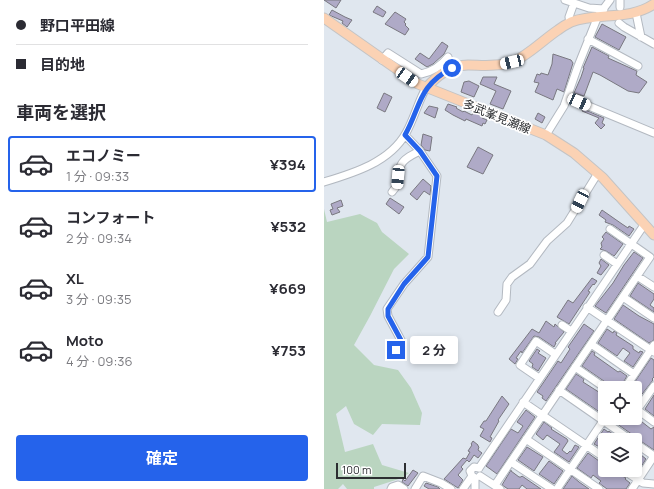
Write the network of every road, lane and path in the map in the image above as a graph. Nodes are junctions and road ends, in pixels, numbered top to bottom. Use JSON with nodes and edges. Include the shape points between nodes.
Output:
{"nodes":[{"id":1,"x":565,"y":0,"type":"edge"},
{"id":2,"x":610,"y":0,"type":"edge"},
{"id":3,"x":574,"y":3,"type":"junction"},
{"id":4,"x":654,"y":4,"type":"edge"},
{"id":5,"x":601,"y":12,"type":"junction"},
{"id":6,"x":636,"y":13,"type":"junction"},
{"id":7,"x":324,"y":18,"type":"edge"},
{"id":8,"x":570,"y":22,"type":"junction"},
{"id":9,"x":619,"y":23,"type":"dead end"},
{"id":10,"x":641,"y":37,"type":"junction"},
{"id":11,"x":588,"y":39,"type":"junction"},
{"id":12,"x":654,"y":44,"type":"edge"},
{"id":13,"x":448,"y":57,"type":"dead end"},
{"id":14,"x":382,"y":60,"type":"junction"},
{"id":15,"x":638,"y":66,"type":"dead end"},
{"id":16,"x":426,"y":88,"type":"junction"},
{"id":17,"x":567,"y":97,"type":"junction"},
{"id":18,"x":654,"y":133,"type":"edge"},
{"id":19,"x":405,"y":135,"type":"junction"},
{"id":20,"x":546,"y":135,"type":"junction"},
{"id":21,"x":420,"y":151,"type":"junction"},
{"id":22,"x":598,"y":173,"type":"junction"},
{"id":23,"x":324,"y":182,"type":"edge"},
{"id":24,"x":392,"y":192,"type":"dead end"},
{"id":25,"x":644,"y":225,"type":"junction"},
{"id":26,"x":610,"y":229,"type":"dead end"},
{"id":27,"x":654,"y":235,"type":"edge"},
{"id":28,"x":631,"y":243,"type":"junction"},
{"id":29,"x":604,"y":255,"type":"dead end"},
{"id":30,"x":617,"y":264,"type":"junction"},
{"id":31,"x":637,"y":276,"type":"junction"},
{"id":32,"x":654,"y":287,"type":"edge"},
{"id":33,"x":623,"y":297,"type":"junction"},
{"id":34,"x":587,"y":307,"type":"junction"},
{"id":35,"x":498,"y":312,"type":"dead end"},
{"id":36,"x":654,"y":318,"type":"edge"},
{"id":37,"x":607,"y":320,"type":"junction"},
{"id":38,"x":562,"y":325,"type":"dead end"},
{"id":39,"x":571,"y":331,"type":"junction"},
{"id":40,"x":591,"y":344,"type":"junction"},
{"id":41,"x":653,"y":349,"type":"edge"},
{"id":42,"x":396,"y":350,"type":"dead end"},
{"id":43,"x":556,"y":354,"type":"junction"},
{"id":44,"x":575,"y":367,"type":"junction"},
{"id":45,"x":634,"y":374,"type":"junction"},
{"id":46,"x":539,"y":378,"type":"junction"},
{"id":47,"x":630,"y":381,"type":"edge"},
{"id":48,"x":598,"y":383,"type":"edge"},
{"id":49,"x":654,"y":386,"type":"edge"},
{"id":50,"x":559,"y":390,"type":"junction"},
{"id":51,"x":642,"y":401,"type":"edge"},
{"id":52,"x":523,"y":402,"type":"junction"},
{"id":53,"x":642,"y":413,"type":"edge"},
{"id":54,"x":598,"y":415,"type":"edge"},
{"id":55,"x":542,"y":416,"type":"junction"},
{"id":56,"x":654,"y":422,"type":"edge"},
{"id":57,"x":600,"y":425,"type":"edge"},
{"id":58,"x":612,"y":425,"type":"edge"},
{"id":59,"x":622,"y":433,"type":"edge"},
{"id":60,"x":526,"y":439,"type":"junction"},
{"id":61,"x":587,"y":446,"type":"junction"},
{"id":62,"x":642,"y":448,"type":"edge"},
{"id":63,"x":598,"y":453,"type":"edge"},
{"id":64,"x":654,"y":456,"type":"edge"},
{"id":65,"x":511,"y":462,"type":"junction"},
{"id":66,"x":570,"y":469,"type":"junction"},
{"id":67,"x":476,"y":476,"type":"junction"},
{"id":68,"x":634,"y":477,"type":"edge"},
{"id":69,"x":638,"y":480,"type":"junction"},
{"id":70,"x":653,"y":486,"type":"edge"},
{"id":71,"x":498,"y":487,"type":"edge"},
{"id":72,"x":391,"y":489,"type":"edge"},
{"id":73,"x":404,"y":489,"type":"edge"},
{"id":74,"x":415,"y":489,"type":"edge"},
{"id":75,"x":451,"y":489,"type":"edge"},
{"id":76,"x":463,"y":489,"type":"edge"},
{"id":77,"x":476,"y":489,"type":"edge"},
{"id":78,"x":552,"y":489,"type":"edge"},
{"id":79,"x":557,"y":489,"type":"edge"},
{"id":80,"x":600,"y":489,"type":"edge"},
{"id":81,"x":632,"y":489,"type":"edge"}],
"edges":[{"from":1,"to":3,"type":"street"},
{"from":2,"to":5,"type":"street"},
{"from":3,"to":5,"type":"street"},
{"from":3,"to":8,"type":"street"},
{"from":4,"to":6,"type":"main road"},
{"from":5,"to":6,"type":"main road"},
{"from":5,"to":8,"type":"main road"},
{"from":5,"to":11,"type":"street"},
{"from":6,"to":10,"type":"street"},
{"from":7,"to":14,"type":"main road","name":"多武峯見瀬線"},
{"from":8,"to":16,"type":"main road","via":[[512,62],[452,68]]},
{"from":9,"to":10,"type":"street"},
{"from":10,"to":12,"type":"street"},
{"from":11,"to":15,"type":"street"},
{"from":11,"to":17,"type":"street"},
{"from":13,"to":14,"type":"street","via":[[444,63],[428,73],[421,74],[388,53]]},
{"from":14,"to":16,"type":"main road","name":"多武峯見瀬線"},
{"from":16,"to":19,"type":"street"},
{"from":16,"to":20,"type":"main road","name":"多武峯見瀬線"},
{"from":17,"to":18,"type":"street"},
{"from":17,"to":20,"type":"street"},
{"from":19,"to":21,"type":"street"},
{"from":19,"to":23,"type":"street","via":[[394,150],[378,161]]},
{"from":20,"to":22,"type":"main road","name":"多武峯見瀬線"},
{"from":21,"to":24,"type":"street","via":[[401,164],[398,186]]},
{"from":21,"to":42,"type":"street","via":[[437,176],[432,234],[428,257],[404,284],[388,309],[388,316],[402,342]]},
{"from":22,"to":25,"type":"main road","name":"多武峯見瀬線"},
{"from":22,"to":35,"type":"street","via":[[567,223],[547,241],[530,264],[512,277],[508,284],[506,300]]},
{"from":25,"to":27,"type":"main road","name":"多武峯見瀬線"},
{"from":25,"to":28,"type":"street"},
{"from":26,"to":28,"type":"street"},
{"from":28,"to":30,"type":"street"},
{"from":28,"to":31,"type":"street","via":[[650,256]]},
{"from":29,"to":30,"type":"street"},
{"from":30,"to":34,"type":"street"},
{"from":31,"to":32,"type":"street"},
{"from":31,"to":33,"type":"street"},
{"from":33,"to":36,"type":"street"},
{"from":33,"to":37,"type":"street"},
{"from":34,"to":37,"type":"street"},
{"from":34,"to":39,"type":"street"},
{"from":37,"to":40,"type":"street"},
{"from":37,"to":41,"type":"street"},
{"from":38,"to":39,"type":"street"},
{"from":39,"to":43,"type":"street"},
{"from":40,"to":44,"type":"street"},
{"from":40,"to":45,"type":"street"},
{"from":41,"to":45,"type":"street"},
{"from":43,"to":46,"type":"street"},
{"from":43,"to":46,"type":"street","via":[[536,341],[520,365]]},
{"from":44,"to":48,"type":"street"},
{"from":44,"to":50,"type":"street"},
{"from":45,"to":47,"type":"street"},
{"from":46,"to":52,"type":"street"},
{"from":49,"to":51,"type":"street"},
{"from":50,"to":54,"type":"street"},
{"from":50,"to":55,"type":"street"},
{"from":52,"to":55,"type":"street"},
{"from":52,"to":67,"type":"street","via":[[479,468],[475,467],[470,471]]},
{"from":53,"to":56,"type":"street"},
{"from":55,"to":60,"type":"street"},
{"from":55,"to":61,"type":"street"},
{"from":57,"to":61,"type":"street"},
{"from":58,"to":59,"type":"street"},
{"from":60,"to":65,"type":"street"},
{"from":60,"to":66,"type":"street"},
{"from":61,"to":63,"type":"street"},
{"from":61,"to":66,"type":"street"},
{"from":62,"to":64,"type":"street"},
{"from":64,"to":69,"type":"street"},
{"from":65,"to":71,"type":"street"},
{"from":65,"to":78,"type":"street"},
{"from":66,"to":79,"type":"street"},
{"from":66,"to":80,"type":"street"},
{"from":67,"to":71,"type":"street"},
{"from":67,"to":76,"type":"street"},
{"from":67,"to":77,"type":"street"},
{"from":68,"to":69,"type":"street"},
{"from":69,"to":70,"type":"street"},
{"from":69,"to":81,"type":"street"},
{"from":72,"to":73,"type":"street","via":[[398,485]]},
{"from":74,"to":75,"type":"street","via":[[423,476]]}]}
